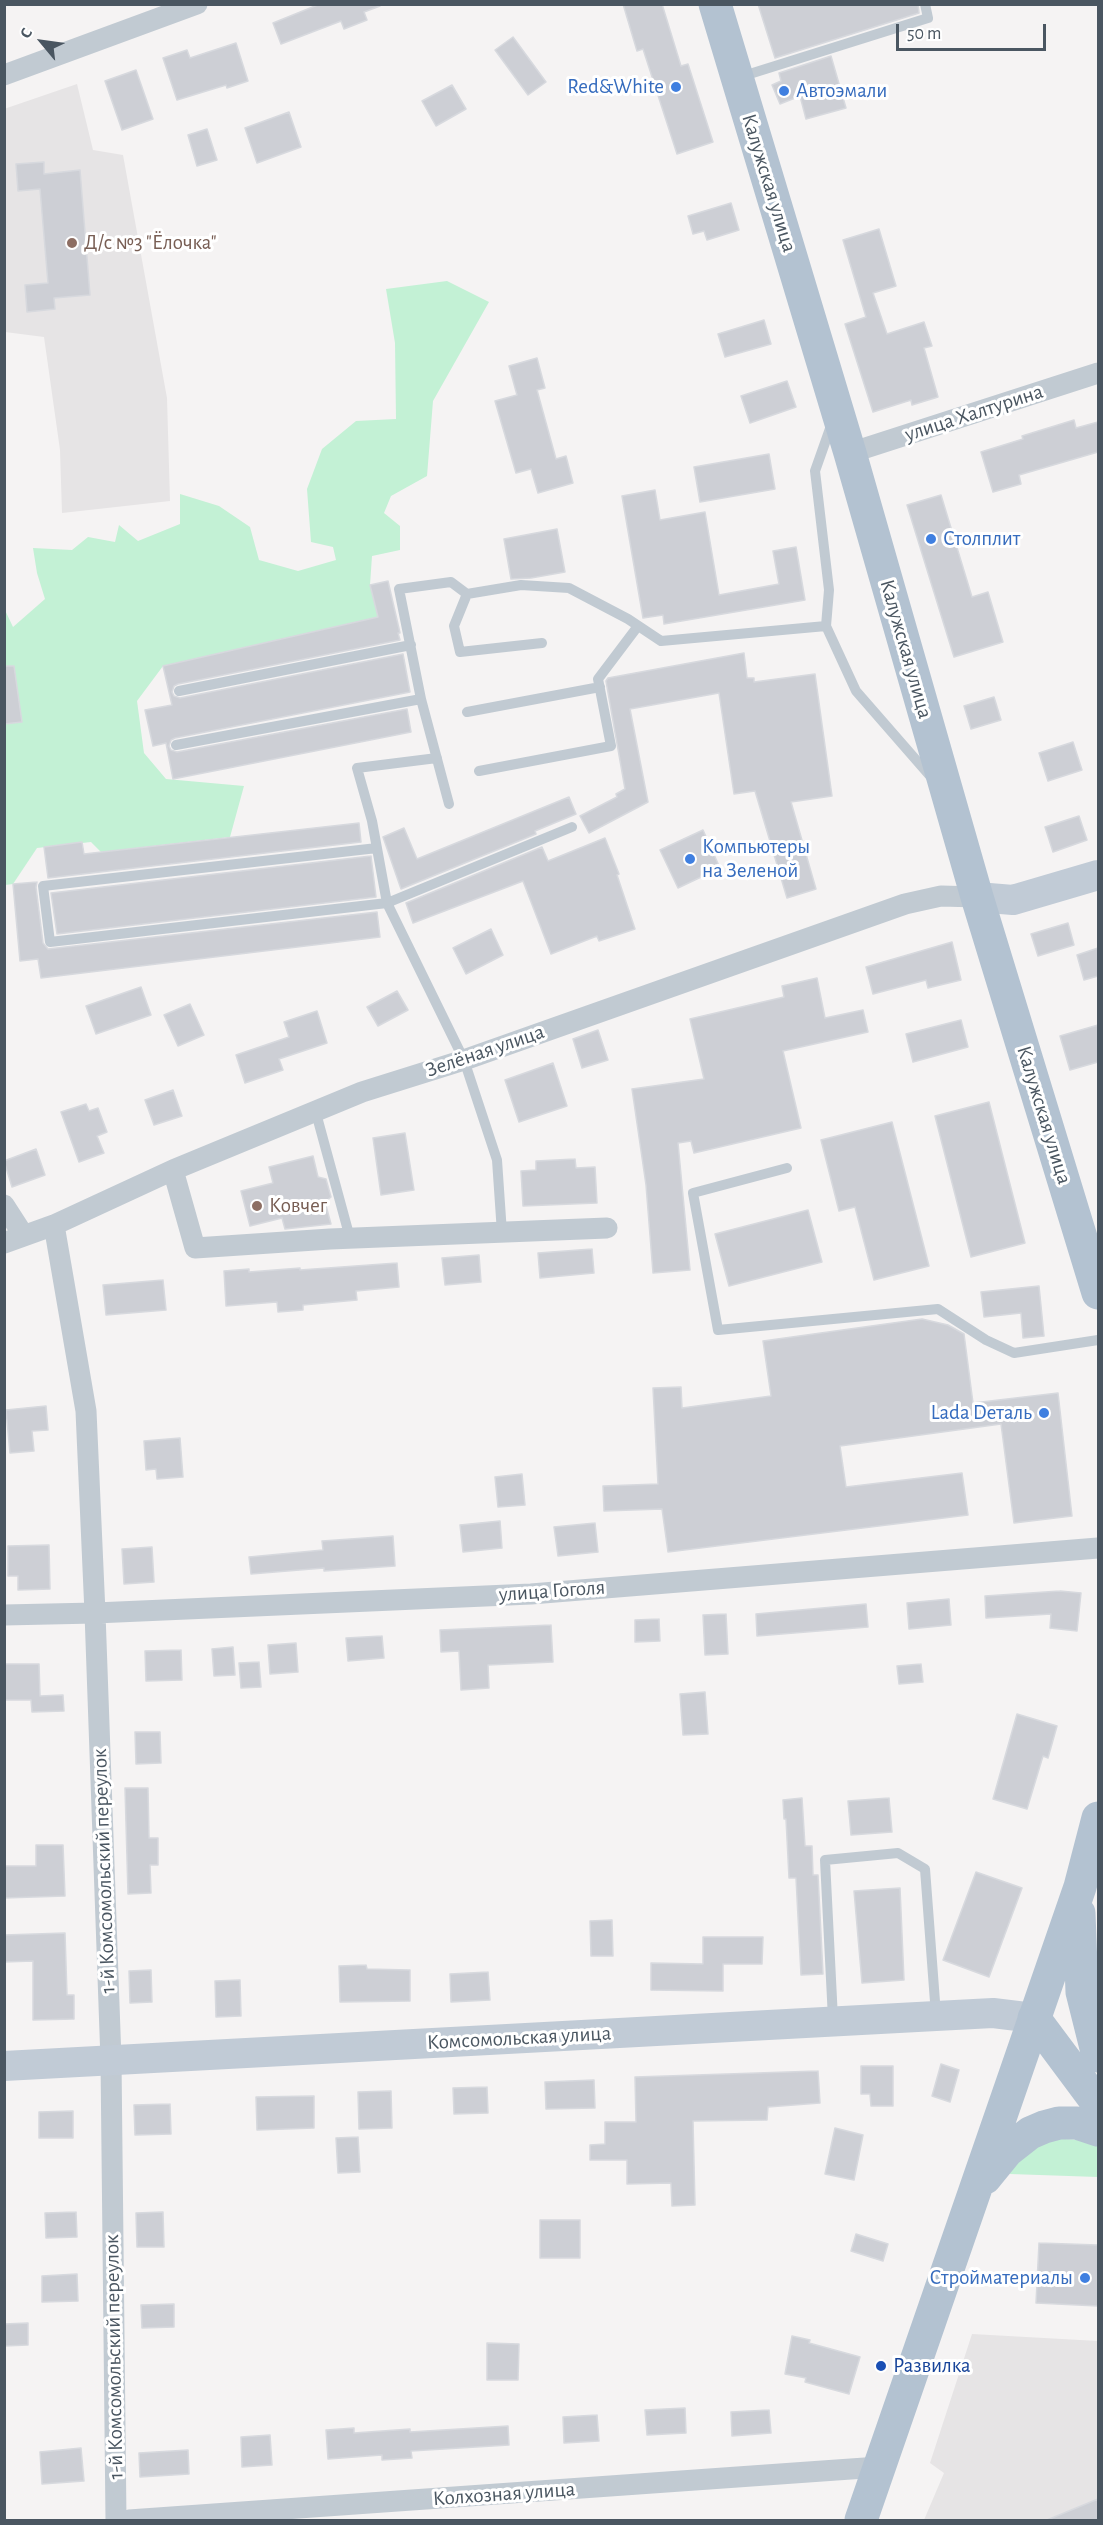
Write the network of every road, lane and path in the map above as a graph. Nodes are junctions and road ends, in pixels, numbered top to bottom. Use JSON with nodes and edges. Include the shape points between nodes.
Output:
{"nodes":[{"id":1,"x":197,"y":4,"type":"edge"},
{"id":2,"x":715,"y":4,"type":"edge"},
{"id":3,"x":925,"y":4,"type":"edge"},
{"id":4,"x":4,"y":75,"type":"edge"},
{"id":5,"x":737,"y":78,"type":"junction"},
{"id":6,"x":1098,"y":373,"type":"edge"},
{"id":7,"x":837,"y":409,"type":"junction"},
{"id":8,"x":850,"y":453,"type":"junction"},
{"id":9,"x":467,"y":594,"type":"junction"},
{"id":10,"x":638,"y":626,"type":"junction"},
{"id":11,"x":826,"y":626,"type":"junction"},
{"id":12,"x":542,"y":642,"type":"dead end"},
{"id":13,"x":411,"y":645,"type":"junction"},
{"id":14,"x":600,"y":687,"type":"junction"},
{"id":15,"x":178,"y":691,"type":"dead end"},
{"id":16,"x":421,"y":699,"type":"junction"},
{"id":17,"x":467,"y":712,"type":"dead end"},
{"id":18,"x":177,"y":745,"type":"dead end"},
{"id":19,"x":436,"y":758,"type":"junction"},
{"id":20,"x":479,"y":771,"type":"dead end"},
{"id":21,"x":949,"y":798,"type":"junction"},
{"id":22,"x":448,"y":804,"type":"dead end"},
{"id":23,"x":572,"y":827,"type":"dead end"},
{"id":24,"x":377,"y":849,"type":"junction"},
{"id":25,"x":1098,"y":875,"type":"edge"},
{"id":26,"x":977,"y":897,"type":"junction"},
{"id":27,"x":387,"y":903,"type":"junction"},
{"id":28,"x":464,"y":1060,"type":"junction"},
{"id":29,"x":316,"y":1113,"type":"junction"},
{"id":30,"x":787,"y":1168,"type":"dead end"},
{"id":31,"x":173,"y":1170,"type":"junction"},
{"id":32,"x":4,"y":1205,"type":"edge"},
{"id":33,"x":54,"y":1225,"type":"junction"},
{"id":34,"x":607,"y":1228,"type":"dead end"},
{"id":35,"x":502,"y":1233,"type":"junction"},
{"id":36,"x":350,"y":1238,"type":"junction"},
{"id":37,"x":14,"y":1240,"type":"edge"},
{"id":38,"x":1098,"y":1293,"type":"edge"},
{"id":39,"x":1098,"y":1340,"type":"edge"},
{"id":40,"x":1098,"y":1548,"type":"edge"},
{"id":41,"x":95,"y":1613,"type":"junction"},
{"id":42,"x":4,"y":1615,"type":"edge"},
{"id":43,"x":1098,"y":1818,"type":"edge"},
{"id":44,"x":1080,"y":1887,"type":"junction"},
{"id":45,"x":1090,"y":1973,"type":"edge"},
{"id":46,"x":936,"y":2016,"type":"junction"},
{"id":47,"x":1034,"y":2018,"type":"junction"},
{"id":48,"x":833,"y":2022,"type":"junction"},
{"id":49,"x":1098,"y":2056,"type":"edge"},
{"id":50,"x":111,"y":2060,"type":"junction"},
{"id":51,"x":4,"y":2066,"type":"edge"},
{"id":52,"x":1098,"y":2104,"type":"edge"},
{"id":53,"x":1098,"y":2130,"type":"edge"},
{"id":54,"x":972,"y":2201,"type":"junction"},
{"id":55,"x":879,"y":2467,"type":"junction"},
{"id":56,"x":116,"y":2520,"type":"edge"},
{"id":57,"x":129,"y":2520,"type":"edge"},
{"id":58,"x":861,"y":2520,"type":"edge"}],
"edges":[{"from":1,"to":4,"type":"street"},
{"from":2,"to":5,"type":"main road","name":"Калужская улица"},
{"from":3,"to":5,"type":"lane","via":[[928,18]]},
{"from":5,"to":7,"type":"main road","name":"Калужская улица"},
{"from":6,"to":8,"type":"street","name":"улица Халтурина"},
{"from":7,"to":8,"type":"main road","name":"Калужская улица"},
{"from":7,"to":11,"type":"lane","via":[[815,471],[829,590]]},
{"from":8,"to":21,"type":"main road","name":"Калужская улица"},
{"from":9,"to":10,"type":"lane","via":[[521,585],[569,588]]},
{"from":9,"to":12,"type":"lane","via":[[454,626],[460,652]]},
{"from":9,"to":13,"type":"lane","via":[[451,582],[399,589]]},
{"from":10,"to":11,"type":"lane","via":[[661,641]]},
{"from":10,"to":14,"type":"lane","via":[[598,679]]},
{"from":11,"to":21,"type":"lane","via":[[856,691]]},
{"from":13,"to":15,"type":"lane"},
{"from":13,"to":16,"type":"lane"},
{"from":14,"to":17,"type":"lane"},
{"from":14,"to":20,"type":"lane","via":[[611,747]]},
{"from":16,"to":18,"type":"lane"},
{"from":16,"to":19,"type":"lane"},
{"from":19,"to":22,"type":"lane"},
{"from":19,"to":24,"type":"lane","via":[[357,768]]},
{"from":21,"to":26,"type":"main road","name":"Калужская улица"},
{"from":23,"to":27,"type":"lane"},
{"from":24,"to":27,"type":"lane"},
{"from":24,"to":27,"type":"lane","via":[[43,886],[50,942]]},
{"from":25,"to":26,"type":"street","via":[[1013,900]]},
{"from":26,"to":28,"type":"street","name":"Зелёная улица","via":[[941,896],[905,904]]},
{"from":26,"to":38,"type":"main road","name":"Калужская улица"},
{"from":27,"to":28,"type":"lane"},
{"from":28,"to":29,"type":"street","name":"Зелёная улица","via":[[362,1092]]},
{"from":28,"to":35,"type":"lane","via":[[497,1160]]},
{"from":29,"to":31,"type":"street","name":"Зелёная улица"},
{"from":29,"to":36,"type":"lane"},
{"from":30,"to":39,"type":"lane","via":[[693,1193],[718,1330],[938,1309],[1014,1353]]},
{"from":31,"to":33,"type":"street","name":"Зелёная улица"},
{"from":31,"to":36,"type":"street","via":[[195,1248]]},
{"from":32,"to":37,"type":"street"},
{"from":33,"to":37,"type":"street","name":"Зелёная улица"},
{"from":33,"to":41,"type":"street","name":"1-й Комсомольский переулок","via":[[86,1412]]},
{"from":34,"to":35,"type":"street"},
{"from":35,"to":36,"type":"street"},
{"from":40,"to":41,"type":"street","name":"улица Гоголя","via":[[531,1594]]},
{"from":41,"to":42,"type":"street","name":"улица Гоголя"},
{"from":41,"to":50,"type":"street","name":"1-й Комсомольский переулок"},
{"from":43,"to":44,"type":"main road"},
{"from":44,"to":45,"type":"main road"},
{"from":44,"to":47,"type":"main road"},
{"from":45,"to":49,"type":"main road","via":[[1087,2018]]},
{"from":46,"to":47,"type":"street","name":"Комсомольская улица","via":[[993,2013]]},
{"from":46,"to":48,"type":"street","name":"Комсомольская улица"},
{"from":46,"to":48,"type":"lane","via":[[925,1869],[898,1853],[825,1860]]},
{"from":47,"to":52,"type":"main road"},
{"from":47,"to":54,"type":"main road"},
{"from":48,"to":50,"type":"street","name":"Комсомольская улица"},
{"from":50,"to":51,"type":"street","name":"Комсомольская улица"},
{"from":50,"to":56,"type":"street","name":"1-й Комсомольский переулок"},
{"from":53,"to":54,"type":"main road","via":[[1077,2123],[1059,2123],[1030,2133],[996,2162]]},
{"from":54,"to":55,"type":"main road"},
{"from":55,"to":57,"type":"street","name":"Колхозная улица"},
{"from":55,"to":58,"type":"main road"}]}
